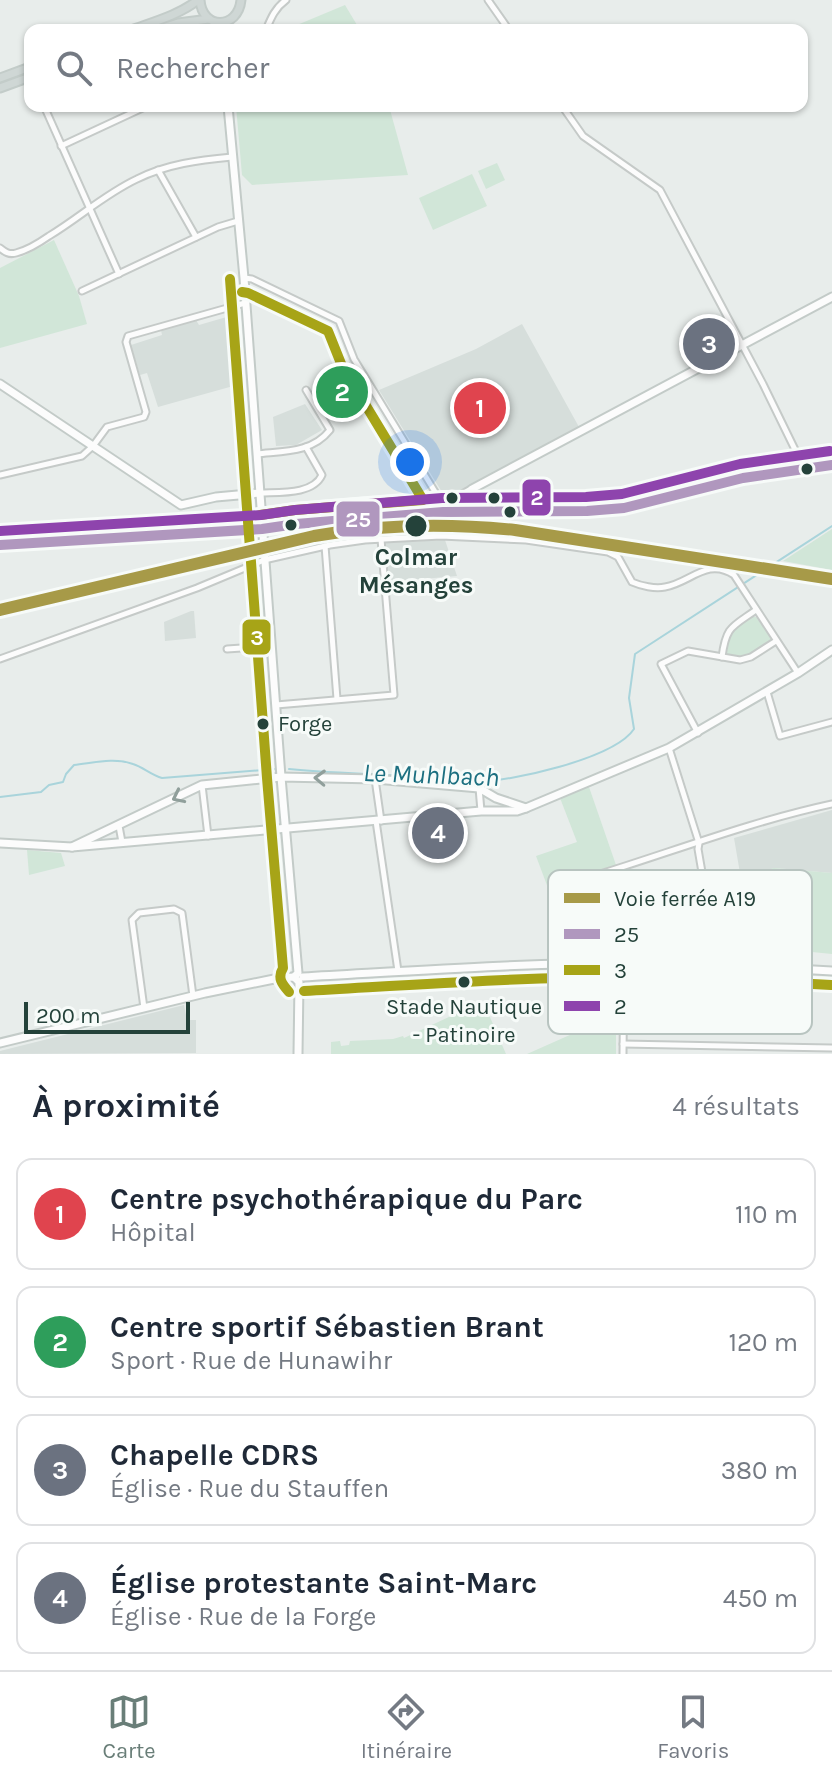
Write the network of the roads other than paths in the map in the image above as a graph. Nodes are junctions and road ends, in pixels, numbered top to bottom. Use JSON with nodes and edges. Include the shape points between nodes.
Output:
{"nodes":[{"id":1,"x":199,"y":0,"type":"edge"},
{"id":2,"x":286,"y":0,"type":"edge"},
{"id":3,"x":488,"y":0,"type":"edge"},
{"id":4,"x":243,"y":2,"type":"edge"},
{"id":5,"x":211,"y":20,"type":"junction"},
{"id":6,"x":231,"y":20,"type":"junction"},
{"id":7,"x":146,"y":24,"type":"edge"},
{"id":8,"x":175,"y":24,"type":"edge"},
{"id":9,"x":213,"y":24,"type":"edge"},
{"id":10,"x":230,"y":24,"type":"edge"},
{"id":11,"x":269,"y":24,"type":"edge"},
{"id":12,"x":505,"y":24,"type":"edge"},
{"id":13,"x":24,"y":69,"type":"edge"},
{"id":14,"x":0,"y":78,"type":"edge"},
{"id":15,"x":24,"y":79,"type":"edge"},
{"id":16,"x":0,"y":88,"type":"edge"},
{"id":17,"x":47,"y":112,"type":"edge"},
{"id":18,"x":134,"y":112,"type":"edge"},
{"id":19,"x":228,"y":112,"type":"edge"},
{"id":20,"x":566,"y":112,"type":"edge"},
{"id":21,"x":61,"y":146,"type":"junction"},
{"id":22,"x":232,"y":157,"type":"junction"},
{"id":23,"x":158,"y":170,"type":"junction"},
{"id":24,"x":90,"y":208,"type":"junction"},
{"id":25,"x":238,"y":221,"type":"junction"},
{"id":26,"x":196,"y":237,"type":"junction"},
{"id":27,"x":0,"y":248,"type":"edge"},
{"id":28,"x":119,"y":274,"type":"junction"},
{"id":29,"x":244,"y":278,"type":"junction"},
{"id":30,"x":82,"y":291,"type":"dead end"},
{"id":31,"x":832,"y":297,"type":"edge"},
{"id":32,"x":245,"y":303,"type":"junction"},
{"id":33,"x":742,"y":345,"type":"junction"},
{"id":34,"x":0,"y":384,"type":"edge"},
{"id":35,"x":306,"y":390,"type":"dead end"},
{"id":36,"x":93,"y":446,"type":"junction"},
{"id":37,"x":306,"y":447,"type":"junction"},
{"id":38,"x":257,"y":454,"type":"junction"},
{"id":39,"x":832,"y":465,"type":"edge"},
{"id":40,"x":804,"y":468,"type":"junction"},
{"id":41,"x":0,"y":475,"type":"edge"},
{"id":42,"x":472,"y":489,"type":"junction"},
{"id":43,"x":260,"y":493,"type":"junction"},
{"id":44,"x":443,"y":509,"type":"junction"},
{"id":45,"x":469,"y":512,"type":"junction"},
{"id":46,"x":262,"y":529,"type":"junction"},
{"id":47,"x":381,"y":539,"type":"junction"},
{"id":48,"x":0,"y":545,"type":"edge"},
{"id":49,"x":325,"y":546,"type":"junction"},
{"id":50,"x":264,"y":560,"type":"junction"},
{"id":51,"x":756,"y":610,"type":"junction"},
{"id":52,"x":776,"y":641,"type":"junction"},
{"id":53,"x":272,"y":645,"type":"junction"},
{"id":54,"x":227,"y":649,"type":"dead end"},
{"id":55,"x":832,"y":650,"type":"edge"},
{"id":56,"x":722,"y":657,"type":"junction"},
{"id":57,"x":0,"y":659,"type":"edge"},
{"id":58,"x":798,"y":673,"type":"junction"},
{"id":59,"x":767,"y":692,"type":"junction"},
{"id":60,"x":337,"y":699,"type":"junction"},
{"id":61,"x":276,"y":705,"type":"junction"},
{"id":62,"x":832,"y":722,"type":"edge"},
{"id":63,"x":698,"y":733,"type":"junction"},
{"id":64,"x":669,"y":748,"type":"junction"},
{"id":65,"x":281,"y":777,"type":"junction"},
{"id":66,"x":375,"y":779,"type":"junction"},
{"id":67,"x":202,"y":785,"type":"junction"},
{"id":68,"x":479,"y":788,"type":"junction"},
{"id":69,"x":832,"y":804,"type":"edge"},
{"id":70,"x":526,"y":808,"type":"junction"},
{"id":71,"x":481,"y":811,"type":"junction"},
{"id":72,"x":378,"y":821,"type":"junction"},
{"id":73,"x":119,"y":826,"type":"junction"},
{"id":74,"x":286,"y":828,"type":"junction"},
{"id":75,"x":208,"y":836,"type":"junction"},
{"id":76,"x":122,"y":842,"type":"junction"},
{"id":77,"x":0,"y":843,"type":"edge"},
{"id":78,"x":699,"y":843,"type":"junction"},
{"id":79,"x":72,"y":847,"type":"junction"},
{"id":80,"x":613,"y":870,"type":"edge"},
{"id":81,"x":702,"y":870,"type":"edge"},
{"id":82,"x":548,"y":966,"type":"edge"},
{"id":83,"x":812,"y":970,"type":"edge"},
{"id":84,"x":398,"y":971,"type":"junction"},
{"id":85,"x":832,"y":971,"type":"edge"},
{"id":86,"x":299,"y":977,"type":"junction"},
{"id":87,"x":193,"y":996,"type":"junction"},
{"id":88,"x":144,"y":1008,"type":"junction"},
{"id":89,"x":623,"y":1034,"type":"edge"},
{"id":90,"x":0,"y":1043,"type":"edge"},
{"id":91,"x":623,"y":1044,"type":"junction"},
{"id":92,"x":732,"y":1046,"type":"junction"},
{"id":93,"x":832,"y":1048,"type":"edge"},
{"id":94,"x":298,"y":1054,"type":"edge"},
{"id":95,"x":623,"y":1054,"type":"edge"},
{"id":96,"x":732,"y":1054,"type":"edge"}],
"edges":[{"from":1,"to":5,"type":"main road"},
{"from":1,"to":7,"type":"main road"},
{"from":2,"to":11,"type":"street"},
{"from":3,"to":12,"type":"street"},
{"from":4,"to":6,"type":"main road"},
{"from":5,"to":6,"type":"main road"},
{"from":5,"to":8,"type":"main road"},
{"from":5,"to":9,"type":"street"},
{"from":6,"to":10,"type":"street"},
{"from":13,"to":14,"type":"main road"},
{"from":15,"to":16,"type":"main road"},
{"from":17,"to":21,"type":"street"},
{"from":18,"to":21,"type":"street"},
{"from":19,"to":22,"type":"street"},
{"from":20,"to":33,"type":"street","via":[[583,136],[660,190]]},
{"from":21,"to":24,"type":"street"},
{"from":22,"to":23,"type":"street"},
{"from":22,"to":25,"type":"street"},
{"from":23,"to":24,"type":"street"},
{"from":23,"to":26,"type":"street"},
{"from":24,"to":27,"type":"street","via":[[16,253]]},
{"from":24,"to":28,"type":"street"},
{"from":25,"to":26,"type":"street"},
{"from":25,"to":29,"type":"street"},
{"from":26,"to":28,"type":"street"},
{"from":28,"to":30,"type":"street"},
{"from":29,"to":32,"type":"street"},
{"from":29,"to":44,"type":"street","via":[[339,321],[354,359]]},
{"from":31,"to":33,"type":"street"},
{"from":32,"to":36,"type":"street","via":[[128,336],[146,414],[107,427]]},
{"from":32,"to":38,"type":"street"},
{"from":33,"to":40,"type":"street"},
{"from":33,"to":42,"type":"street"},
{"from":34,"to":36,"type":"street"},
{"from":35,"to":37,"type":"street","via":[[330,430]]},
{"from":36,"to":41,"type":"street","via":[[82,456]]},
{"from":36,"to":43,"type":"street","via":[[181,505]]},
{"from":37,"to":38,"type":"street"},
{"from":37,"to":43,"type":"street","via":[[322,475],[319,481],[296,490]]},
{"from":38,"to":43,"type":"street"},
{"from":39,"to":40,"type":"street"},
{"from":40,"to":45,"type":"street","via":[[624,508]]},
{"from":42,"to":44,"type":"street"},
{"from":42,"to":45,"type":"street"},
{"from":43,"to":46,"type":"street"},
{"from":44,"to":45,"type":"street"},
{"from":44,"to":46,"type":"street"},
{"from":46,"to":48,"type":"street"},
{"from":46,"to":50,"type":"street"},
{"from":47,"to":49,"type":"street"},
{"from":47,"to":51,"type":"street","via":[[479,536],[608,552],[618,557],[632,582],[659,587],[706,569],[727,571]]},
{"from":47,"to":60,"type":"street","via":[[394,695]]},
{"from":49,"to":50,"type":"street"},
{"from":49,"to":60,"type":"street"},
{"from":50,"to":53,"type":"street"},
{"from":50,"to":57,"type":"street"},
{"from":51,"to":52,"type":"street"},
{"from":51,"to":56,"type":"street","via":[[727,633]]},
{"from":52,"to":56,"type":"street","via":[[751,657]]},
{"from":52,"to":58,"type":"street"},
{"from":53,"to":54,"type":"street"},
{"from":53,"to":61,"type":"street"},
{"from":55,"to":58,"type":"street"},
{"from":56,"to":63,"type":"street","via":[[688,651],[661,664]]},
{"from":58,"to":59,"type":"street"},
{"from":59,"to":62,"type":"street","via":[[780,736]]},
{"from":59,"to":63,"type":"street"},
{"from":60,"to":61,"type":"street"},
{"from":61,"to":65,"type":"street"},
{"from":63,"to":64,"type":"street"},
{"from":64,"to":70,"type":"street"},
{"from":64,"to":78,"type":"street"},
{"from":66,"to":65,"type":"street","one_way":true},
{"from":65,"to":67,"type":"street"},
{"from":65,"to":74,"type":"street"},
{"from":66,"to":68,"type":"street"},
{"from":66,"to":72,"type":"street"},
{"from":67,"to":73,"type":"street","one_way":true},
{"from":67,"to":75,"type":"street"},
{"from":68,"to":70,"type":"street"},
{"from":68,"to":71,"type":"street"},
{"from":69,"to":78,"type":"street"},
{"from":70,"to":71,"type":"street"},
{"from":71,"to":72,"type":"street"},
{"from":72,"to":74,"type":"street"},
{"from":72,"to":84,"type":"street"},
{"from":73,"to":76,"type":"street"},
{"from":73,"to":79,"type":"street"},
{"from":74,"to":75,"type":"street"},
{"from":74,"to":86,"type":"street"},
{"from":75,"to":76,"type":"street"},
{"from":76,"to":79,"type":"street"},
{"from":77,"to":79,"type":"street"},
{"from":78,"to":80,"type":"street"},
{"from":78,"to":81,"type":"street"},
{"from":82,"to":84,"type":"street"},
{"from":83,"to":85,"type":"street"},
{"from":84,"to":86,"type":"street"},
{"from":86,"to":87,"type":"street"},
{"from":86,"to":94,"type":"street"},
{"from":87,"to":88,"type":"street"},
{"from":87,"to":88,"type":"street","via":[[182,913],[139,913],[132,920]]},
{"from":88,"to":90,"type":"street"},
{"from":89,"to":91,"type":"street"},
{"from":91,"to":92,"type":"street"},
{"from":91,"to":95,"type":"street"},
{"from":92,"to":93,"type":"street"},
{"from":92,"to":96,"type":"street"}]}
